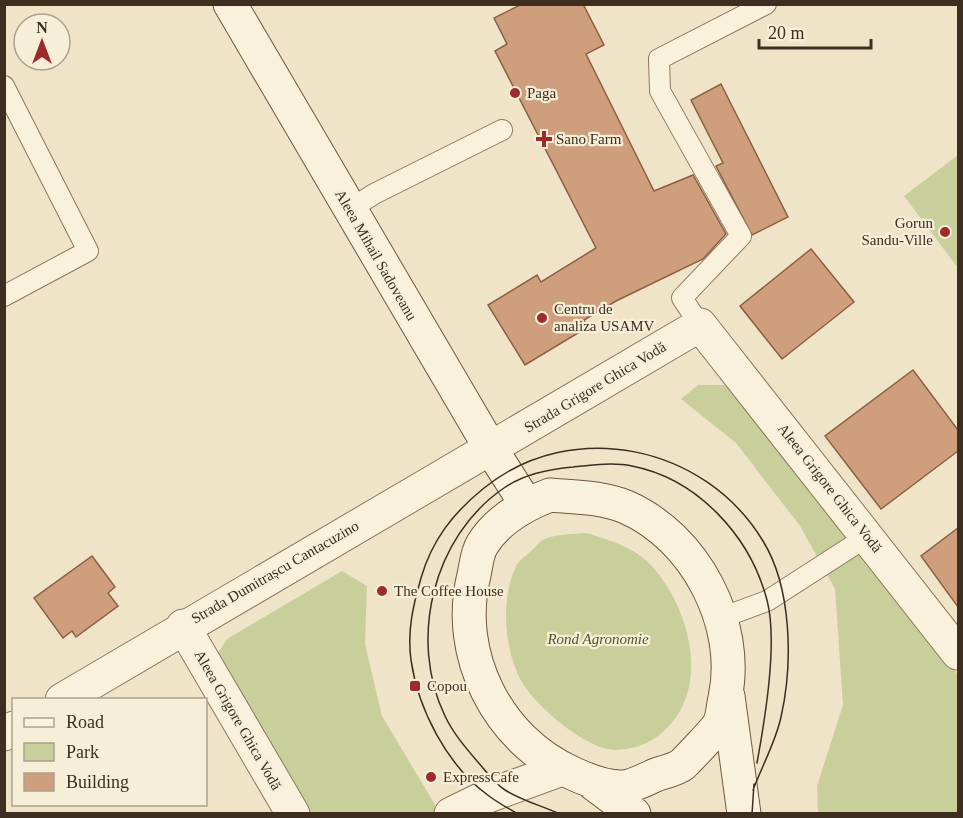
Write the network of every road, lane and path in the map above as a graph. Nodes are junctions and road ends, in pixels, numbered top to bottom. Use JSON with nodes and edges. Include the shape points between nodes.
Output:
{"nodes":[{"id":1,"x":230,"y":4,"type":"edge"},
{"id":2,"x":766,"y":5,"type":"edge"},
{"id":3,"x":4,"y":86,"type":"edge"},
{"id":4,"x":502,"y":130,"type":"dead end"},
{"id":5,"x":349,"y":210,"type":"junction"},
{"id":6,"x":4,"y":296,"type":"edge"},
{"id":7,"x":700,"y":325,"type":"junction"},
{"id":8,"x":491,"y":449,"type":"junction"},
{"id":9,"x":526,"y":504,"type":"junction"},
{"id":10,"x":868,"y":536,"type":"junction"},
{"id":11,"x":722,"y":618,"type":"junction"},
{"id":12,"x":183,"y":626,"type":"junction"},
{"id":13,"x":958,"y":653,"type":"edge"},
{"id":14,"x":727,"y":688,"type":"junction"},
{"id":15,"x":64,"y":698,"type":"edge"},
{"id":16,"x":576,"y":775,"type":"junction"},
{"id":17,"x":293,"y":813,"type":"edge"},
{"id":18,"x":451,"y":813,"type":"edge"},
{"id":19,"x":634,"y":813,"type":"edge"},
{"id":20,"x":744,"y":813,"type":"edge"}],
"edges":[{"from":1,"to":5,"type":"main road","name":"Aleea Mihail Sadoveanu"},
{"from":2,"to":7,"type":"lane","via":[[659,59],[660,91],[741,236],[682,298]]},
{"from":3,"to":6,"type":"lane","via":[[88,251]]},
{"from":4,"to":5,"type":"lane"},
{"from":5,"to":8,"type":"main road","name":"Aleea Mihail Sadoveanu"},
{"from":7,"to":8,"type":"main road","name":"Strada Grigore Ghica Vodă"},
{"from":7,"to":10,"type":"main road","name":"Aleea Grigore Ghica Vodă"},
{"from":8,"to":9,"type":"main road","name":"Aleea Mihail Sadoveanu"},
{"from":8,"to":12,"type":"main road","name":"Strada Dumitrașcu Cantacuzino"},
{"from":9,"to":11,"type":"main road","via":[[550,495],[590,498],[625,507],[651,521],[689,558]]},
{"from":9,"to":16,"type":"main road","via":[[481,546],[470,591],[469,634],[481,678],[498,712],[526,746]]},
{"from":10,"to":11,"type":"lane","via":[[767,601]]},
{"from":10,"to":13,"type":"main road","name":"Aleea Grigore Ghica Vodă"},
{"from":11,"to":14,"type":"main road","via":[[729,660]]},
{"from":12,"to":15,"type":"main road","name":"Strada Dumitrașcu Cantacuzino"},
{"from":12,"to":17,"type":"main road","name":"Aleea Grigore Ghica Vodă"},
{"from":14,"to":16,"type":"main road","via":[[719,724],[682,765],[625,787]]},
{"from":14,"to":20,"type":"main road"},
{"from":16,"to":18,"type":"main road","via":[[488,796]]},
{"from":16,"to":19,"type":"main road"}]}
